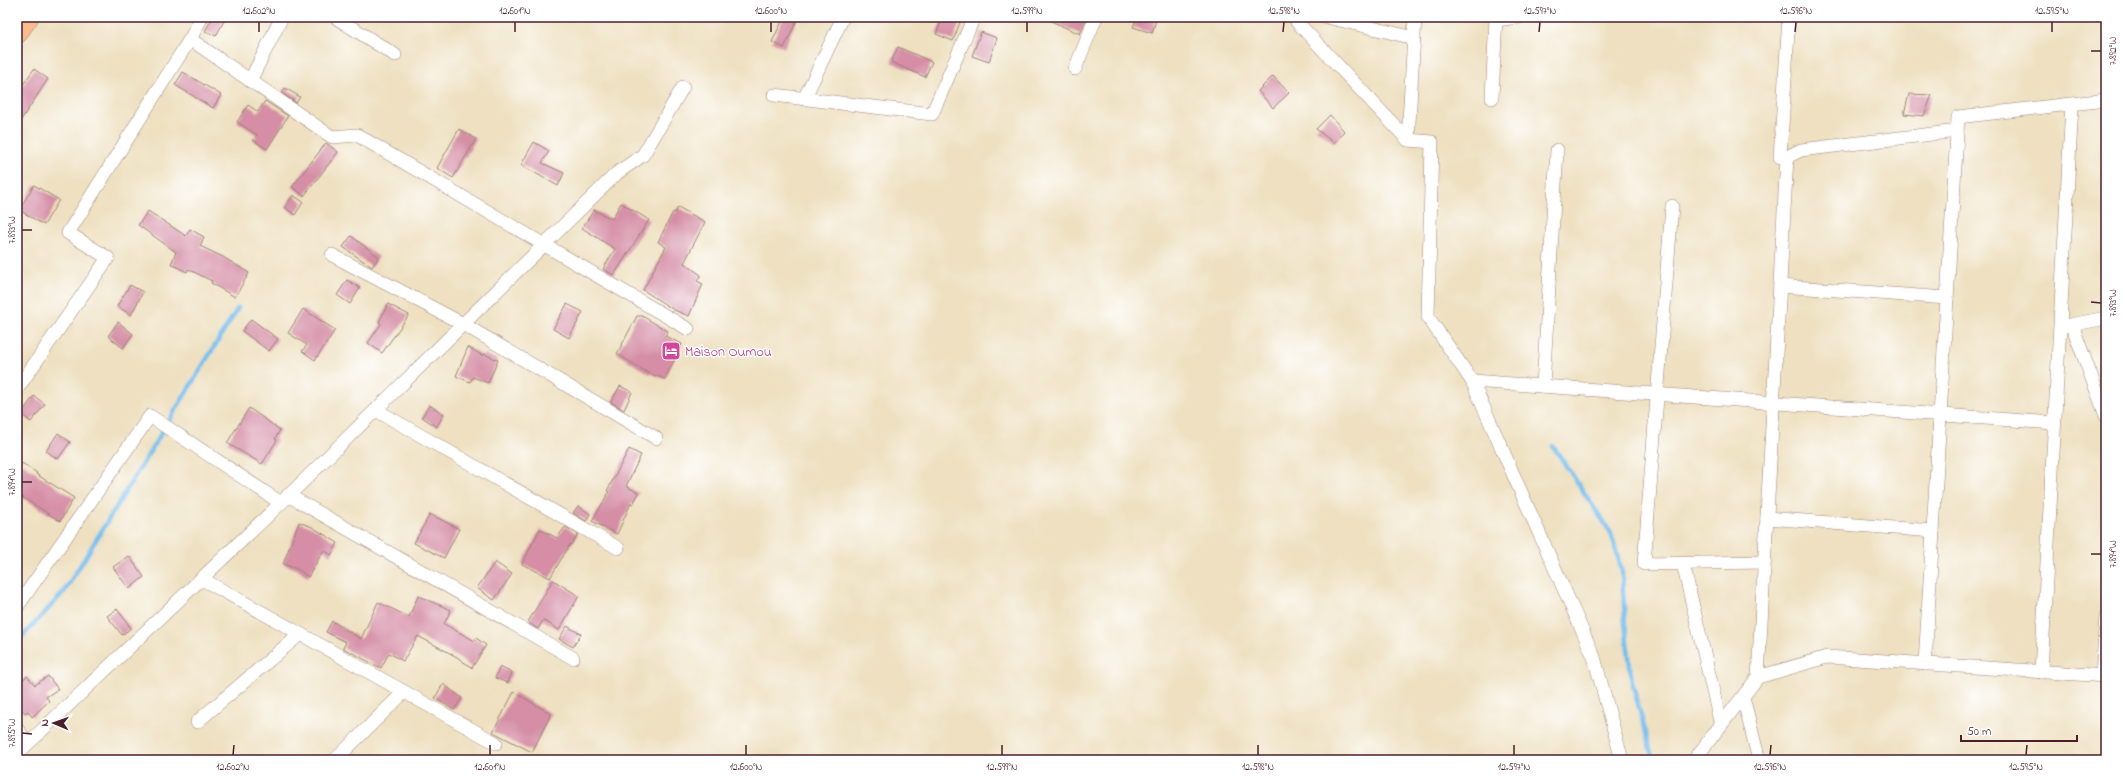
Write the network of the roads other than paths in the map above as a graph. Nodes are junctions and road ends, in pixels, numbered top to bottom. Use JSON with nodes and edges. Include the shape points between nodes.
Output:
{"nodes":[{"id":1,"x":28,"y":17,"type":"edge"},
{"id":2,"x":202,"y":17,"type":"edge"},
{"id":3,"x":282,"y":17,"type":"edge"},
{"id":4,"x":335,"y":17,"type":"edge"},
{"id":5,"x":842,"y":17,"type":"edge"},
{"id":6,"x":974,"y":17,"type":"edge"},
{"id":7,"x":1096,"y":17,"type":"edge"},
{"id":8,"x":1297,"y":17,"type":"edge"},
{"id":9,"x":1327,"y":17,"type":"edge"},
{"id":10,"x":1415,"y":17,"type":"edge"},
{"id":11,"x":1519,"y":17,"type":"edge"},
{"id":12,"x":1789,"y":17,"type":"edge"},
{"id":13,"x":1496,"y":19,"type":"edge"},
{"id":14,"x":17,"y":33,"type":"edge"},
{"id":15,"x":1414,"y":38,"type":"junction"},
{"id":16,"x":190,"y":39,"type":"junction"},
{"id":17,"x":395,"y":54,"type":"dead end"},
{"id":18,"x":1076,"y":69,"type":"dead end"},
{"id":19,"x":250,"y":81,"type":"junction"},
{"id":20,"x":683,"y":87,"type":"dead end"},
{"id":21,"x":774,"y":95,"type":"dead end"},
{"id":22,"x":1492,"y":98,"type":"dead end"},
{"id":23,"x":804,"y":99,"type":"junction"},
{"id":24,"x":2106,"y":100,"type":"edge"},
{"id":25,"x":2072,"y":104,"type":"junction"},
{"id":26,"x":1957,"y":131,"type":"junction"},
{"id":27,"x":1408,"y":140,"type":"junction"},
{"id":28,"x":1557,"y":150,"type":"dead end"},
{"id":29,"x":1788,"y":157,"type":"junction"},
{"id":30,"x":1672,"y":206,"type":"dead end"},
{"id":31,"x":544,"y":244,"type":"junction"},
{"id":32,"x":332,"y":255,"type":"dead end"},
{"id":33,"x":1780,"y":286,"type":"junction"},
{"id":34,"x":1947,"y":298,"type":"junction"},
{"id":35,"x":2106,"y":318,"type":"edge"},
{"id":36,"x":463,"y":324,"type":"junction"},
{"id":37,"x":2066,"y":326,"type":"junction"},
{"id":38,"x":688,"y":329,"type":"dead end"},
{"id":39,"x":1472,"y":381,"type":"junction"},
{"id":40,"x":1543,"y":386,"type":"junction"},
{"id":41,"x":17,"y":390,"type":"edge"},
{"id":42,"x":1657,"y":394,"type":"junction"},
{"id":43,"x":1774,"y":402,"type":"junction"},
{"id":44,"x":376,"y":410,"type":"junction"},
{"id":45,"x":1940,"y":415,"type":"junction"},
{"id":46,"x":2106,"y":416,"type":"edge"},
{"id":47,"x":2054,"y":423,"type":"junction"},
{"id":48,"x":656,"y":438,"type":"dead end"},
{"id":49,"x":284,"y":499,"type":"junction"},
{"id":50,"x":1767,"y":518,"type":"junction"},
{"id":51,"x":1933,"y":531,"type":"junction"},
{"id":52,"x":618,"y":548,"type":"dead end"},
{"id":53,"x":1764,"y":562,"type":"junction"},
{"id":54,"x":1683,"y":564,"type":"junction"},
{"id":55,"x":202,"y":579,"type":"junction"},
{"id":56,"x":17,"y":606,"type":"edge"},
{"id":57,"x":2106,"y":618,"type":"edge"},
{"id":58,"x":300,"y":634,"type":"junction"},
{"id":59,"x":573,"y":658,"type":"dead end"},
{"id":60,"x":1925,"y":664,"type":"junction"},
{"id":61,"x":2041,"y":672,"type":"junction"},
{"id":62,"x":2104,"y":676,"type":"edge"},
{"id":63,"x":1758,"y":677,"type":"junction"},
{"id":64,"x":404,"y":692,"type":"junction"},
{"id":65,"x":1743,"y":697,"type":"junction"},
{"id":66,"x":197,"y":722,"type":"dead end"},
{"id":67,"x":1721,"y":725,"type":"junction"},
{"id":68,"x":17,"y":729,"type":"edge"},
{"id":69,"x":28,"y":743,"type":"junction"},
{"id":70,"x":496,"y":743,"type":"dead end"},
{"id":71,"x":17,"y":754,"type":"edge"},
{"id":72,"x":335,"y":760,"type":"edge"},
{"id":73,"x":1622,"y":760,"type":"edge"},
{"id":74,"x":1694,"y":760,"type":"edge"},
{"id":75,"x":1759,"y":760,"type":"edge"}],
"edges":[{"from":1,"to":14,"type":"highway"},
{"from":2,"to":16,"type":"street"},
{"from":3,"to":19,"type":"street"},
{"from":4,"to":17,"type":"street"},
{"from":5,"to":23,"type":"street"},
{"from":6,"to":23,"type":"street","via":[[932,114]]},
{"from":7,"to":18,"type":"street"},
{"from":8,"to":27,"type":"street","via":[[1297,22]]},
{"from":9,"to":15,"type":"street"},
{"from":10,"to":15,"type":"street"},
{"from":11,"to":13,"type":"street"},
{"from":12,"to":29,"type":"street","via":[[1780,157]]},
{"from":13,"to":22,"type":"street"},
{"from":15,"to":27,"type":"street"},
{"from":16,"to":19,"type":"street"},
{"from":16,"to":41,"type":"street","via":[[68,233],[108,258]]},
{"from":19,"to":31,"type":"street","via":[[332,137],[357,135]]},
{"from":20,"to":31,"type":"street","via":[[643,155],[617,173]]},
{"from":21,"to":23,"type":"street"},
{"from":24,"to":25,"type":"street"},
{"from":25,"to":26,"type":"street","via":[[1958,117]]},
{"from":25,"to":37,"type":"street"},
{"from":26,"to":29,"type":"street","via":[[1801,150]]},
{"from":26,"to":34,"type":"street"},
{"from":27,"to":39,"type":"street","via":[[1432,142],[1428,318]]},
{"from":28,"to":40,"type":"street"},
{"from":29,"to":33,"type":"street"},
{"from":30,"to":42,"type":"street"},
{"from":31,"to":36,"type":"street"},
{"from":31,"to":38,"type":"street"},
{"from":32,"to":36,"type":"street"},
{"from":33,"to":34,"type":"street"},
{"from":33,"to":43,"type":"street"},
{"from":34,"to":45,"type":"street"},
{"from":35,"to":37,"type":"street"},
{"from":36,"to":44,"type":"street"},
{"from":36,"to":48,"type":"street"},
{"from":37,"to":46,"type":"street"},
{"from":37,"to":47,"type":"street"},
{"from":39,"to":40,"type":"street"},
{"from":39,"to":73,"type":"street","via":[[1594,657]]},
{"from":40,"to":42,"type":"street"},
{"from":42,"to":43,"type":"street"},
{"from":42,"to":54,"type":"street","via":[[1644,564]]},
{"from":43,"to":45,"type":"street"},
{"from":43,"to":50,"type":"street"},
{"from":44,"to":49,"type":"street"},
{"from":44,"to":52,"type":"street"},
{"from":45,"to":47,"type":"street"},
{"from":45,"to":51,"type":"street"},
{"from":47,"to":61,"type":"street"},
{"from":49,"to":55,"type":"street"},
{"from":49,"to":56,"type":"street","via":[[150,416]]},
{"from":49,"to":59,"type":"street"},
{"from":50,"to":51,"type":"street"},
{"from":50,"to":53,"type":"street"},
{"from":51,"to":60,"type":"street"},
{"from":53,"to":54,"type":"street"},
{"from":53,"to":63,"type":"street"},
{"from":54,"to":67,"type":"street"},
{"from":55,"to":58,"type":"street"},
{"from":55,"to":69,"type":"street"},
{"from":57,"to":62,"type":"street"},
{"from":58,"to":64,"type":"street"},
{"from":58,"to":66,"type":"street"},
{"from":60,"to":61,"type":"street"},
{"from":60,"to":63,"type":"street","via":[[1827,657]]},
{"from":61,"to":62,"type":"street"},
{"from":63,"to":65,"type":"street"},
{"from":64,"to":70,"type":"street"},
{"from":64,"to":72,"type":"street"},
{"from":65,"to":67,"type":"street"},
{"from":65,"to":75,"type":"street"},
{"from":67,"to":74,"type":"street"},
{"from":68,"to":69,"type":"street"},
{"from":69,"to":71,"type":"street"}]}
